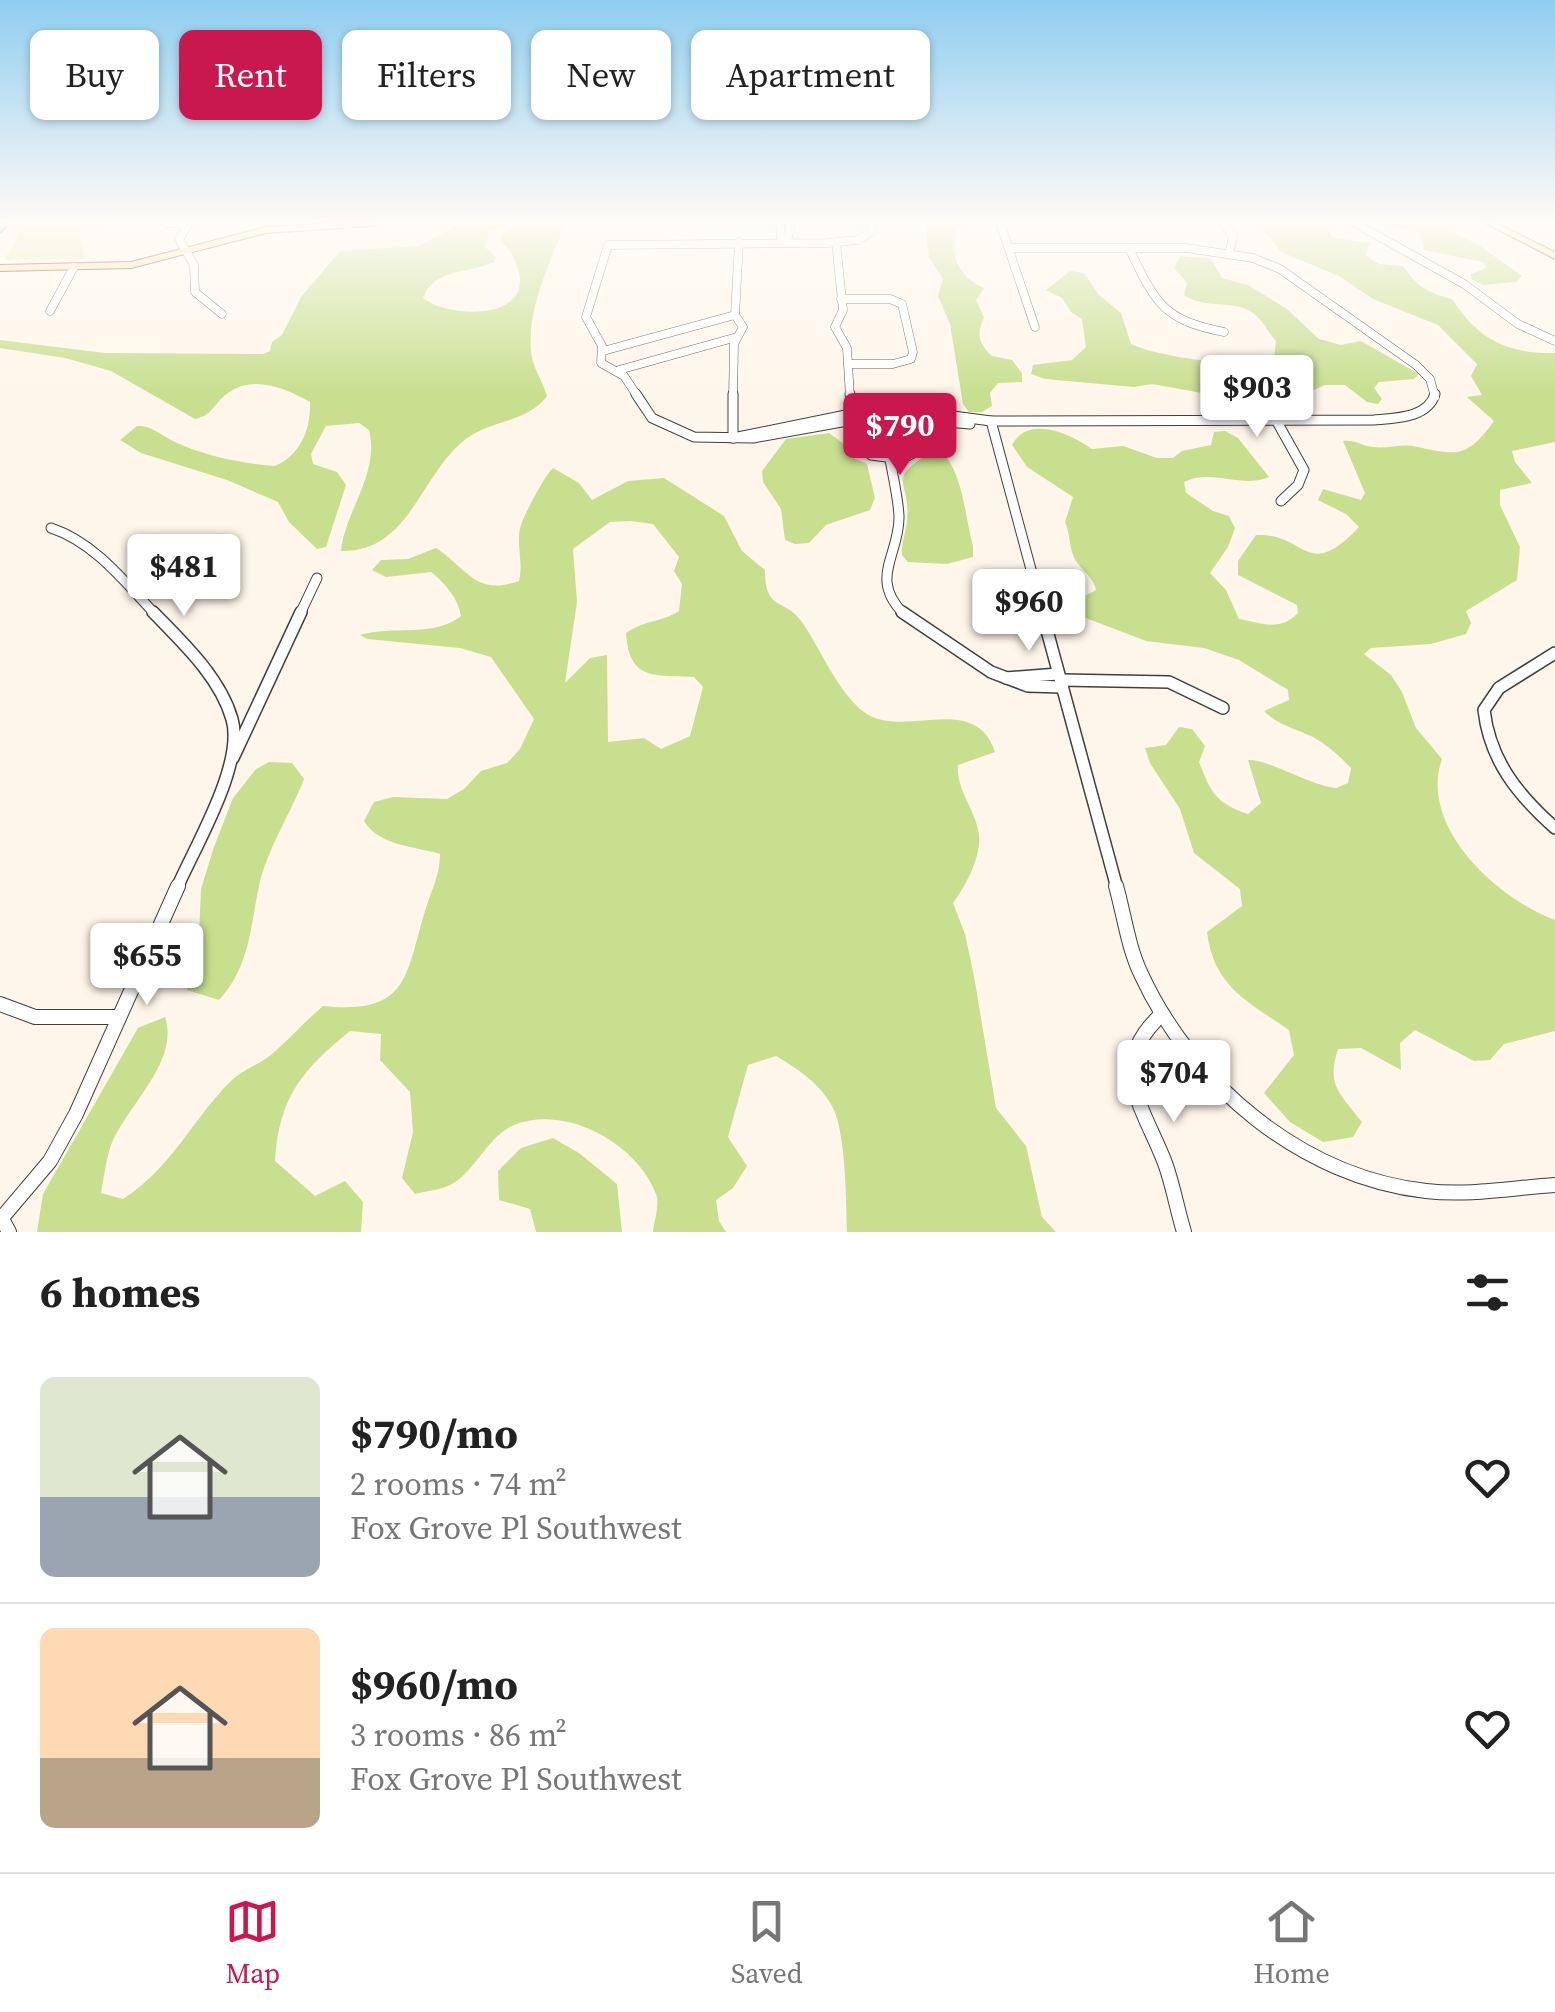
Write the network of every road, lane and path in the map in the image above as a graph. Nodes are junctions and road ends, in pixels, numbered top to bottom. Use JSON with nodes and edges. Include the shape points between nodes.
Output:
{"nodes":[{"id":1,"x":62,"y":280,"type":"edge"},
{"id":2,"x":195,"y":280,"type":"edge"},
{"id":3,"x":597,"y":280,"type":"edge"},
{"id":4,"x":737,"y":280,"type":"edge"},
{"id":5,"x":840,"y":280,"type":"edge"},
{"id":6,"x":1020,"y":280,"type":"edge"},
{"id":7,"x":1147,"y":280,"type":"edge"},
{"id":8,"x":1295,"y":280,"type":"edge"},
{"id":9,"x":1458,"y":280,"type":"edge"},
{"id":10,"x":842,"y":299,"type":"junction"},
{"id":11,"x":50,"y":311,"type":"dead end"},
{"id":12,"x":222,"y":314,"type":"dead end"},
{"id":13,"x":735,"y":315,"type":"junction"},
{"id":14,"x":1035,"y":327,"type":"dead end"},
{"id":15,"x":1224,"y":332,"type":"dead end"},
{"id":16,"x":737,"y":337,"type":"junction"},
{"id":17,"x":1555,"y":341,"type":"edge"},
{"id":18,"x":603,"y":351,"type":"junction"},
{"id":19,"x":848,"y":364,"type":"junction"},
{"id":20,"x":618,"y":370,"type":"junction"},
{"id":21,"x":852,"y":415,"type":"junction"},
{"id":22,"x":934,"y":417,"type":"junction"},
{"id":23,"x":1276,"y":420,"type":"junction"},
{"id":24,"x":991,"y":421,"type":"junction"},
{"id":25,"x":733,"y":438,"type":"junction"},
{"id":26,"x":890,"y":460,"type":"junction"},
{"id":27,"x":1281,"y":501,"type":"dead end"},
{"id":28,"x":51,"y":528,"type":"dead end"},
{"id":29,"x":317,"y":578,"type":"dead end"},
{"id":30,"x":1555,"y":653,"type":"edge"},
{"id":31,"x":1060,"y":681,"type":"junction"},
{"id":32,"x":1223,"y":708,"type":"dead end"},
{"id":33,"x":230,"y":763,"type":"junction"},
{"id":34,"x":1555,"y":828,"type":"edge"},
{"id":35,"x":0,"y":1004,"type":"edge"},
{"id":36,"x":1162,"y":1014,"type":"junction"},
{"id":37,"x":119,"y":1017,"type":"junction"},
{"id":38,"x":1555,"y":1185,"type":"edge"},
{"id":39,"x":4,"y":1224,"type":"edge"},
{"id":40,"x":1184,"y":1232,"type":"edge"}],
"edges":[{"from":1,"to":11,"type":"street"},
{"from":2,"to":12,"type":"street","via":[[195,292]]},
{"from":3,"to":18,"type":"street","via":[[586,317]]},
{"from":4,"to":13,"type":"street"},
{"from":5,"to":10,"type":"street"},
{"from":6,"to":14,"type":"street"},
{"from":7,"to":15,"type":"street","via":[[1167,317]]},
{"from":8,"to":23,"type":"street","via":[[1421,370],[1438,396],[1420,412],[1386,419]]},
{"from":9,"to":17,"type":"street","via":[[1518,324]]},
{"from":10,"to":19,"type":"street","via":[[835,327]]},
{"from":10,"to":19,"type":"street","via":[[902,304],[913,352],[900,363]]},
{"from":13,"to":16,"type":"street","via":[[743,326]]},
{"from":13,"to":18,"type":"street"},
{"from":16,"to":20,"type":"street"},
{"from":16,"to":25,"type":"street"},
{"from":18,"to":20,"type":"street","via":[[601,363]]},
{"from":19,"to":21,"type":"street"},
{"from":20,"to":25,"type":"street","via":[[661,425],[694,437]]},
{"from":21,"to":22,"type":"street"},
{"from":21,"to":25,"type":"street"},
{"from":21,"to":26,"type":"street","via":[[864,448]]},
{"from":22,"to":24,"type":"street"},
{"from":22,"to":26,"type":"street","via":[[919,452]]},
{"from":23,"to":24,"type":"street"},
{"from":23,"to":27,"type":"street","via":[[1304,470]]},
{"from":24,"to":31,"type":"street"},
{"from":26,"to":31,"type":"street","via":[[898,519],[885,575],[892,602],[911,621],[1004,678],[1028,686]]},
{"from":28,"to":33,"type":"street","via":[[87,545],[212,679],[234,726]]},
{"from":29,"to":33,"type":"street"},
{"from":30,"to":34,"type":"street","via":[[1499,688],[1484,710],[1502,770]]},
{"from":31,"to":32,"type":"street","via":[[1169,682]]},
{"from":31,"to":36,"type":"street","via":[[1139,970]]},
{"from":33,"to":37,"type":"street"},
{"from":35,"to":37,"type":"street","via":[[35,1017]]},
{"from":36,"to":38,"type":"street","via":[[1234,1100],[1342,1168],[1424,1191]]},
{"from":36,"to":40,"type":"street","via":[[1135,1040],[1133,1080]]},
{"from":37,"to":39,"type":"street","via":[[66,1134]]}]}
